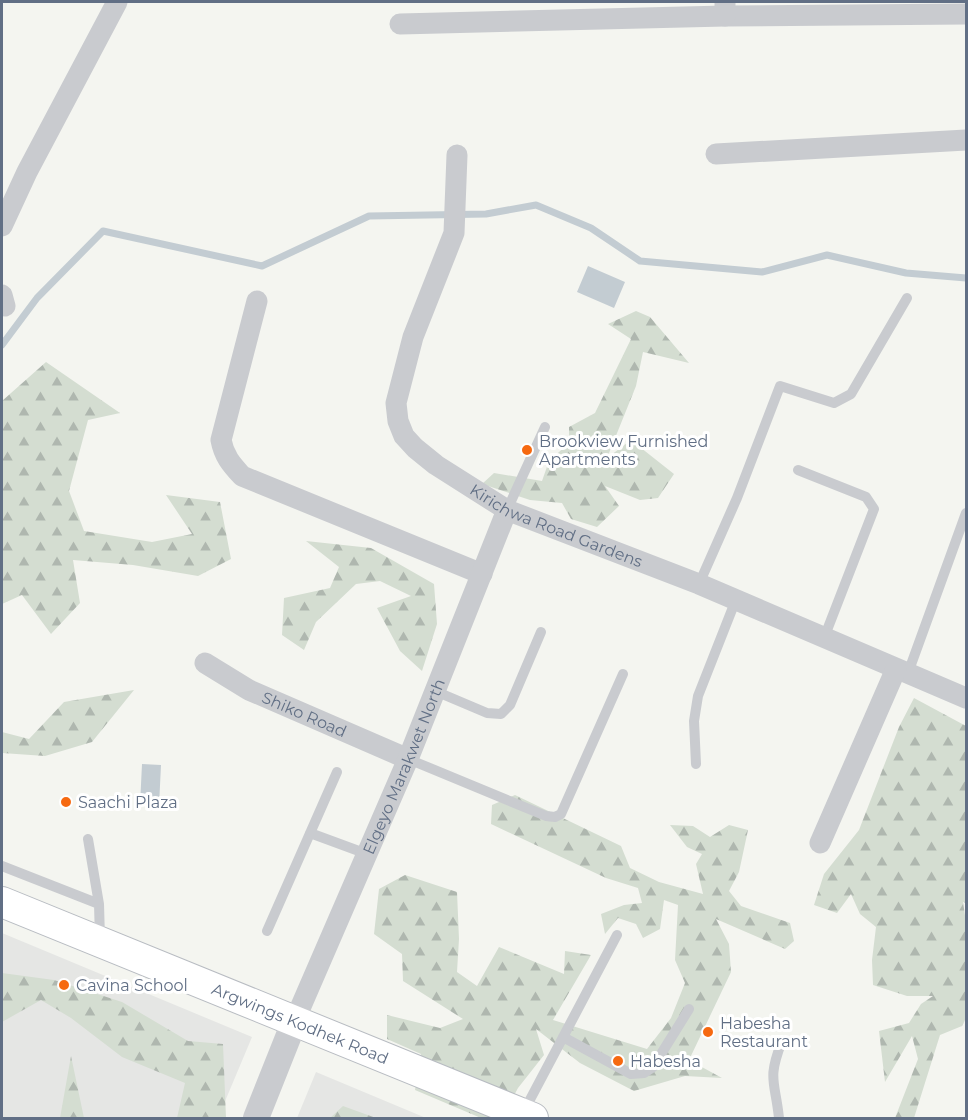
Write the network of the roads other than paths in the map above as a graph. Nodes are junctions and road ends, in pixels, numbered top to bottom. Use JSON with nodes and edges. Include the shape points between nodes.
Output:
{"nodes":[{"id":1,"x":117,"y":2,"type":"edge"},
{"id":2,"x":725,"y":9,"type":"edge"},
{"id":3,"x":966,"y":14,"type":"edge"},
{"id":4,"x":400,"y":24,"type":"dead end"},
{"id":5,"x":966,"y":140,"type":"edge"},
{"id":6,"x":716,"y":154,"type":"dead end"},
{"id":7,"x":456,"y":155,"type":"dead end"},
{"id":8,"x":2,"y":226,"type":"edge"},
{"id":9,"x":907,"y":298,"type":"dead end"},
{"id":10,"x":256,"y":302,"type":"dead end"},
{"id":11,"x":545,"y":427,"type":"dead end"},
{"id":12,"x":798,"y":470,"type":"dead end"},
{"id":13,"x":507,"y":510,"type":"junction"},
{"id":14,"x":966,"y":513,"type":"edge"},
{"id":15,"x":482,"y":574,"type":"junction"},
{"id":16,"x":699,"y":584,"type":"junction"},
{"id":17,"x":735,"y":602,"type":"junction"},
{"id":18,"x":541,"y":632,"type":"dead end"},
{"id":19,"x":824,"y":638,"type":"junction"},
{"id":20,"x":205,"y":663,"type":"dead end"},
{"id":21,"x":902,"y":671,"type":"junction"},
{"id":22,"x":623,"y":674,"type":"dead end"},
{"id":23,"x":435,"y":691,"type":"junction"},
{"id":24,"x":966,"y":698,"type":"edge"},
{"id":25,"x":408,"y":759,"type":"junction"},
{"id":26,"x":696,"y":764,"type":"dead end"},
{"id":27,"x":337,"y":772,"type":"dead end"},
{"id":28,"x":310,"y":833,"type":"junction"},
{"id":29,"x":88,"y":839,"type":"dead end"},
{"id":30,"x":819,"y":843,"type":"dead end"},
{"id":31,"x":367,"y":854,"type":"junction"},
{"id":32,"x":2,"y":866,"type":"edge"},
{"id":33,"x":2,"y":902,"type":"edge"},
{"id":34,"x":99,"y":904,"type":"junction"},
{"id":35,"x":267,"y":931,"type":"dead end"},
{"id":36,"x":617,"y":935,"type":"dead end"},
{"id":37,"x":100,"y":942,"type":"junction"},
{"id":38,"x":688,"y":1009,"type":"dead end"},
{"id":39,"x":295,"y":1020,"type":"junction"},
{"id":40,"x":563,"y":1037,"type":"junction"},
{"id":41,"x":782,"y":1041,"type":"dead end"},
{"id":42,"x":528,"y":1116,"type":"edge"},
{"id":43,"x":256,"y":1119,"type":"edge"},
{"id":44,"x":778,"y":1119,"type":"edge"}],
"edges":[{"from":1,"to":8,"type":"street"},
{"from":2,"to":3,"type":"street"},
{"from":2,"to":4,"type":"street"},
{"from":5,"to":6,"type":"street"},
{"from":7,"to":13,"type":"street","name":"Kirichwa Road Gardens","via":[[454,233],[413,338],[399,386],[398,421],[415,448]]},
{"from":9,"to":16,"type":"lane","via":[[851,394],[834,403],[780,386]]},
{"from":10,"to":15,"type":"street","via":[[221,440],[223,454],[232,466],[242,476]]},
{"from":11,"to":13,"type":"lane"},
{"from":12,"to":19,"type":"lane","via":[[866,497],[874,509]]},
{"from":13,"to":15,"type":"street","name":"Elgeyo Marakwet North"},
{"from":13,"to":16,"type":"street","name":"Kirichwa Road Gardens"},
{"from":14,"to":21,"type":"lane"},
{"from":15,"to":23,"type":"street","name":"Elgeyo Marakwet North"},
{"from":16,"to":17,"type":"street","name":"Kirichwa Road Gardens"},
{"from":17,"to":19,"type":"street","name":"Kirichwa Road Gardens"},
{"from":17,"to":26,"type":"lane","via":[[698,696],[694,721]]},
{"from":18,"to":23,"type":"lane","via":[[510,705],[501,714],[487,713]]},
{"from":19,"to":21,"type":"street","name":"Kirichwa Road Gardens"},
{"from":20,"to":25,"type":"street","name":"Shiko Road","via":[[249,690]]},
{"from":21,"to":24,"type":"street","name":"Kirichwa Road Gardens"},
{"from":21,"to":30,"type":"street"},
{"from":22,"to":25,"type":"lane","via":[[561,814],[555,817]]},
{"from":23,"to":25,"type":"street","name":"Elgeyo Marakwet North"},
{"from":25,"to":31,"type":"street","name":"Elgeyo Marakwet North"},
{"from":27,"to":28,"type":"lane"},
{"from":28,"to":31,"type":"lane"},
{"from":28,"to":35,"type":"lane"},
{"from":29,"to":34,"type":"lane"},
{"from":31,"to":39,"type":"street","name":"Elgeyo Marakwet North"},
{"from":32,"to":34,"type":"lane"},
{"from":33,"to":37,"type":"main road","name":"Argwings Kodhek Road"},
{"from":34,"to":37,"type":"lane"},
{"from":36,"to":40,"type":"lane"},
{"from":37,"to":39,"type":"main road","name":"Argwings Kodhek Road"},
{"from":38,"to":40,"type":"lane","via":[[653,1067],[644,1073],[631,1074]]},
{"from":39,"to":42,"type":"main road","name":"Argwings Kodhek Road"},
{"from":39,"to":43,"type":"street"},
{"from":40,"to":42,"type":"lane"},
{"from":41,"to":44,"type":"lane","via":[[772,1068]]}]}
